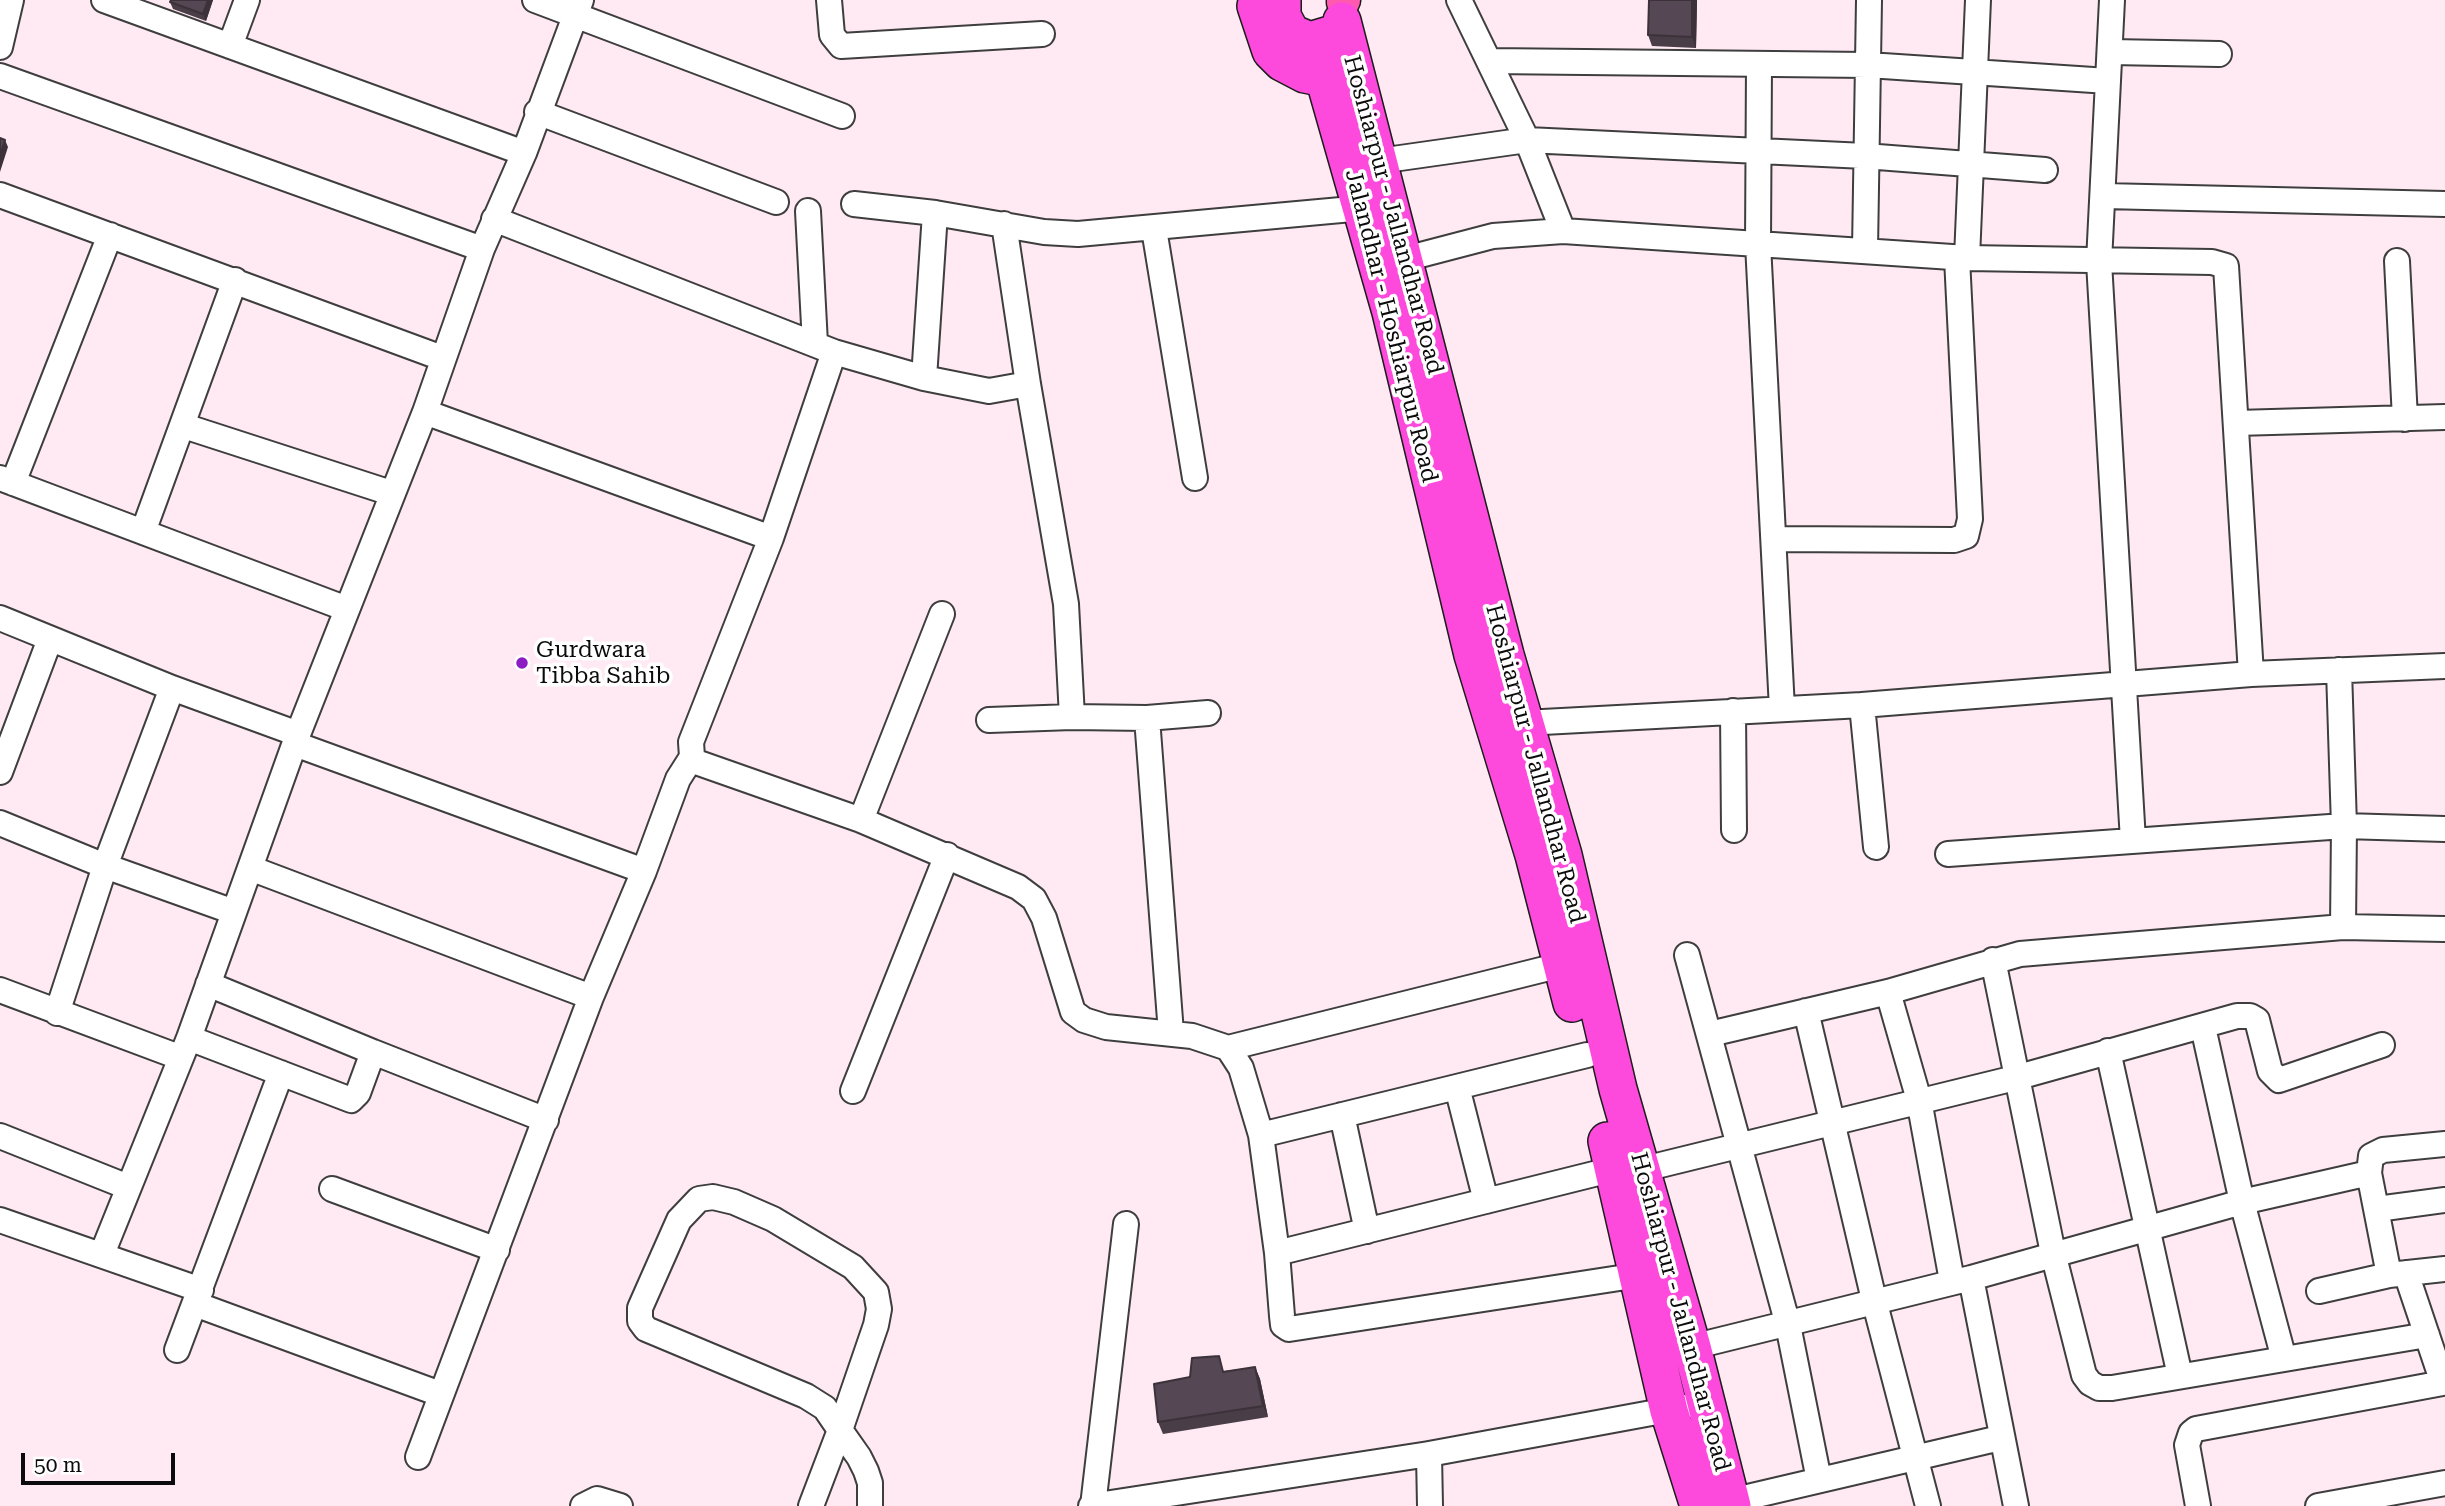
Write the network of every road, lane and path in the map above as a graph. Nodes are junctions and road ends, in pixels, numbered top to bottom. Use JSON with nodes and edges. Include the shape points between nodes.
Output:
{"nodes":[{"id":1,"x":11,"y":0,"type":"edge"},
{"id":2,"x":104,"y":0,"type":"edge"},
{"id":3,"x":247,"y":0,"type":"edge"},
{"id":4,"x":535,"y":0,"type":"edge"},
{"id":5,"x":829,"y":0,"type":"edge"},
{"id":6,"x":1459,"y":0,"type":"edge"},
{"id":7,"x":1869,"y":0,"type":"edge"},
{"id":8,"x":1978,"y":0,"type":"edge"},
{"id":9,"x":2112,"y":0,"type":"edge"},
{"id":10,"x":132,"y":5,"type":"edge"},
{"id":11,"x":1343,"y":6,"type":"edge"},
{"id":12,"x":578,"y":8,"type":"edge"},
{"id":13,"x":1276,"y":14,"type":"edge"},
{"id":14,"x":1042,"y":34,"type":"dead end"},
{"id":15,"x":230,"y":46,"type":"junction"},
{"id":16,"x":0,"y":47,"type":"edge"},
{"id":17,"x":2111,"y":52,"type":"junction"},
{"id":18,"x":2219,"y":54,"type":"dead end"},
{"id":19,"x":1490,"y":61,"type":"junction"},
{"id":20,"x":1759,"y":65,"type":"junction"},
{"id":21,"x":1868,"y":65,"type":"junction"},
{"id":22,"x":1974,"y":72,"type":"junction"},
{"id":23,"x":0,"y":76,"type":"edge"},
{"id":24,"x":1325,"y":78,"type":"junction"},
{"id":25,"x":2108,"y":81,"type":"junction"},
{"id":26,"x":537,"y":112,"type":"junction"},
{"id":27,"x":842,"y":116,"type":"dead end"},
{"id":28,"x":1527,"y":141,"type":"junction"},
{"id":29,"x":1758,"y":151,"type":"junction"},
{"id":30,"x":524,"y":153,"type":"junction"},
{"id":31,"x":1865,"y":156,"type":"junction"},
{"id":32,"x":1379,"y":161,"type":"junction"},
{"id":33,"x":1970,"y":164,"type":"junction"},
{"id":34,"x":2045,"y":170,"type":"dead end"},
{"id":35,"x":0,"y":195,"type":"edge"},
{"id":36,"x":2104,"y":196,"type":"junction"},
{"id":37,"x":776,"y":202,"type":"dead end"},
{"id":38,"x":854,"y":204,"type":"dead end"},
{"id":39,"x":2445,"y":204,"type":"edge"},
{"id":40,"x":1363,"y":208,"type":"junction"},
{"id":41,"x":808,"y":211,"type":"dead end"},
{"id":42,"x":935,"y":213,"type":"junction"},
{"id":43,"x":494,"y":219,"type":"junction"},
{"id":44,"x":1004,"y":223,"type":"junction"},
{"id":45,"x":1154,"y":229,"type":"junction"},
{"id":46,"x":1563,"y":231,"type":"junction"},
{"id":47,"x":110,"y":235,"type":"junction"},
{"id":48,"x":1758,"y":244,"type":"junction"},
{"id":49,"x":482,"y":250,"type":"junction"},
{"id":50,"x":1864,"y":250,"type":"junction"},
{"id":51,"x":1962,"y":258,"type":"junction"},
{"id":52,"x":1405,"y":260,"type":"junction"},
{"id":53,"x":2397,"y":261,"type":"dead end"},
{"id":54,"x":2099,"y":262,"type":"junction"},
{"id":55,"x":235,"y":280,"type":"junction"},
{"id":56,"x":825,"y":348,"type":"junction"},
{"id":57,"x":442,"y":358,"type":"junction"},
{"id":58,"x":924,"y":378,"type":"junction"},
{"id":59,"x":1028,"y":383,"type":"junction"},
{"id":60,"x":425,"y":412,"type":"junction"},
{"id":61,"x":2445,"y":418,"type":"edge"},
{"id":62,"x":2405,"y":419,"type":"junction"},
{"id":63,"x":2237,"y":423,"type":"junction"},
{"id":64,"x":184,"y":426,"type":"junction"},
{"id":65,"x":1195,"y":478,"type":"dead end"},
{"id":66,"x":6,"y":481,"type":"edge"},
{"id":67,"x":391,"y":494,"type":"junction"},
{"id":68,"x":143,"y":532,"type":"junction"},
{"id":69,"x":771,"y":538,"type":"junction"},
{"id":70,"x":1775,"y":539,"type":"junction"},
{"id":71,"x":347,"y":609,"type":"junction"},
{"id":72,"x":942,"y":614,"type":"dead end"},
{"id":73,"x":0,"y":618,"type":"edge"},
{"id":74,"x":50,"y":639,"type":"junction"},
{"id":75,"x":2445,"y":666,"type":"edge"},
{"id":76,"x":2339,"y":670,"type":"junction"},
{"id":77,"x":2251,"y":674,"type":"junction"},
{"id":78,"x":2125,"y":685,"type":"junction"},
{"id":79,"x":172,"y":688,"type":"junction"},
{"id":80,"x":1862,"y":705,"type":"junction"},
{"id":81,"x":1783,"y":709,"type":"junction"},
{"id":82,"x":1733,"y":711,"type":"junction"},
{"id":83,"x":1208,"y":713,"type":"dead end"},
{"id":84,"x":1072,"y":717,"type":"junction"},
{"id":85,"x":1147,"y":718,"type":"junction"},
{"id":86,"x":989,"y":720,"type":"dead end"},
{"id":87,"x":1524,"y":723,"type":"junction"},
{"id":88,"x":296,"y":739,"type":"junction"},
{"id":89,"x":692,"y":757,"type":"junction"},
{"id":90,"x":0,"y":772,"type":"edge"},
{"id":91,"x":861,"y":820,"type":"junction"},
{"id":92,"x":0,"y":823,"type":"edge"},
{"id":93,"x":2344,"y":827,"type":"junction"},
{"id":94,"x":1734,"y":830,"type":"dead end"},
{"id":95,"x":2445,"y":830,"type":"edge"},
{"id":96,"x":2133,"y":841,"type":"junction"},
{"id":97,"x":1876,"y":847,"type":"dead end"},
{"id":98,"x":1948,"y":854,"type":"dead end"},
{"id":99,"x":947,"y":855,"type":"junction"},
{"id":100,"x":105,"y":866,"type":"junction"},
{"id":101,"x":250,"y":868,"type":"junction"},
{"id":102,"x":644,"y":871,"type":"junction"},
{"id":103,"x":234,"y":912,"type":"junction"},
{"id":104,"x":2343,"y":927,"type":"junction"},
{"id":105,"x":2445,"y":929,"type":"edge"},
{"id":106,"x":1687,"y":955,"type":"dead end"},
{"id":107,"x":1993,"y":960,"type":"junction"},
{"id":108,"x":1574,"y":962,"type":"junction"},
{"id":109,"x":208,"y":984,"type":"junction"},
{"id":110,"x":0,"y":990,"type":"edge"},
{"id":111,"x":1888,"y":992,"type":"junction"},
{"id":112,"x":591,"y":997,"type":"junction"},
{"id":113,"x":1806,"y":1011,"type":"junction"},
{"id":114,"x":57,"y":1013,"type":"junction"},
{"id":115,"x":2203,"y":1027,"type":"junction"},
{"id":116,"x":1171,"y":1033,"type":"junction"},
{"id":117,"x":1710,"y":1034,"type":"junction"},
{"id":118,"x":2382,"y":1045,"type":"dead end"},
{"id":119,"x":184,"y":1047,"type":"junction"},
{"id":120,"x":1228,"y":1048,"type":"junction"},
{"id":121,"x":2108,"y":1051,"type":"junction"},
{"id":122,"x":373,"y":1052,"type":"junction"},
{"id":123,"x":1587,"y":1055,"type":"junction"},
{"id":124,"x":281,"y":1073,"type":"junction"},
{"id":125,"x":2015,"y":1078,"type":"junction"},
{"id":126,"x":1457,"y":1087,"type":"junction"},
{"id":127,"x":853,"y":1091,"type":"dead end"},
{"id":128,"x":1919,"y":1100,"type":"junction"},
{"id":129,"x":1342,"y":1115,"type":"junction"},
{"id":130,"x":547,"y":1120,"type":"junction"},
{"id":131,"x":1833,"y":1121,"type":"junction"},
{"id":132,"x":1261,"y":1135,"type":"junction"},
{"id":133,"x":0,"y":1136,"type":"edge"},
{"id":134,"x":2445,"y":1144,"type":"edge"},
{"id":135,"x":1742,"y":1146,"type":"junction"},
{"id":136,"x":1627,"y":1170,"type":"junction"},
{"id":137,"x":2369,"y":1173,"type":"junction"},
{"id":138,"x":128,"y":1187,"type":"junction"},
{"id":139,"x":332,"y":1189,"type":"dead end"},
{"id":140,"x":2445,"y":1200,"type":"edge"},
{"id":141,"x":1486,"y":1201,"type":"junction"},
{"id":142,"x":2242,"y":1202,"type":"junction"},
{"id":143,"x":2377,"y":1209,"type":"junction"},
{"id":144,"x":0,"y":1220,"type":"edge"},
{"id":145,"x":1126,"y":1224,"type":"dead end"},
{"id":146,"x":2148,"y":1227,"type":"junction"},
{"id":147,"x":1367,"y":1231,"type":"junction"},
{"id":148,"x":497,"y":1250,"type":"junction"},
{"id":149,"x":1277,"y":1253,"type":"junction"},
{"id":150,"x":2053,"y":1253,"type":"junction"},
{"id":151,"x":102,"y":1254,"type":"junction"},
{"id":152,"x":2445,"y":1269,"type":"edge"},
{"id":153,"x":2398,"y":1274,"type":"junction"},
{"id":154,"x":1639,"y":1275,"type":"junction"},
{"id":155,"x":1961,"y":1279,"type":"junction"},
{"id":156,"x":2319,"y":1291,"type":"dead end"},
{"id":157,"x":198,"y":1297,"type":"junction"},
{"id":158,"x":1874,"y":1300,"type":"junction"},
{"id":159,"x":1788,"y":1325,"type":"junction"},
{"id":160,"x":2427,"y":1335,"type":"junction"},
{"id":161,"x":1692,"y":1348,"type":"junction"},
{"id":162,"x":177,"y":1350,"type":"dead end"},
{"id":163,"x":2284,"y":1359,"type":"junction"},
{"id":164,"x":2180,"y":1376,"type":"junction"},
{"id":165,"x":2444,"y":1386,"type":"edge"},
{"id":166,"x":440,"y":1394,"type":"junction"},
{"id":167,"x":1707,"y":1403,"type":"junction"},
{"id":168,"x":1669,"y":1410,"type":"junction"},
{"id":169,"x":840,"y":1430,"type":"junction"},
{"id":170,"x":2000,"y":1438,"type":"junction"},
{"id":171,"x":1429,"y":1454,"type":"junction"},
{"id":172,"x":418,"y":1457,"type":"dead end"},
{"id":173,"x":1916,"y":1458,"type":"junction"},
{"id":174,"x":1819,"y":1480,"type":"junction"},
{"id":175,"x":2445,"y":1483,"type":"edge"},
{"id":176,"x":1721,"y":1504,"type":"edge"},
{"id":177,"x":583,"y":1506,"type":"edge"},
{"id":178,"x":620,"y":1506,"type":"edge"},
{"id":179,"x":811,"y":1506,"type":"edge"},
{"id":180,"x":870,"y":1506,"type":"edge"},
{"id":181,"x":1092,"y":1506,"type":"edge"},
{"id":182,"x":1430,"y":1506,"type":"edge"},
{"id":183,"x":1928,"y":1506,"type":"edge"},
{"id":184,"x":2016,"y":1506,"type":"edge"},
{"id":185,"x":2197,"y":1506,"type":"edge"},
{"id":186,"x":2318,"y":1506,"type":"edge"}],
"edges":[{"from":1,"to":16,"type":"street"},
{"from":2,"to":10,"type":"street"},
{"from":3,"to":15,"type":"street"},
{"from":4,"to":12,"type":"street"},
{"from":5,"to":14,"type":"street","via":[[832,35],[841,46]]},
{"from":6,"to":19,"type":"street"},
{"from":7,"to":21,"type":"street"},
{"from":8,"to":22,"type":"street"},
{"from":9,"to":17,"type":"street"},
{"from":10,"to":15,"type":"street"},
{"from":11,"to":13,"type":"highway","via":[[1329,36]]},
{"from":11,"to":32,"type":"highway","name":"Hoshiarpur - Jallandhar Road"},
{"from":12,"to":26,"type":"street"},
{"from":12,"to":27,"type":"street"},
{"from":13,"to":24,"type":"highway","name":"Jalandhar - Hoshiarpur Road"},
{"from":13,"to":24,"type":"highway","via":[[1271,51],[1306,74]]},
{"from":15,"to":30,"type":"street"},
{"from":17,"to":18,"type":"street"},
{"from":17,"to":25,"type":"street"},
{"from":19,"to":20,"type":"street"},
{"from":19,"to":28,"type":"street"},
{"from":20,"to":21,"type":"street"},
{"from":20,"to":29,"type":"street"},
{"from":21,"to":22,"type":"street"},
{"from":21,"to":31,"type":"street"},
{"from":22,"to":25,"type":"street"},
{"from":22,"to":33,"type":"street"},
{"from":23,"to":49,"type":"street"},
{"from":24,"to":40,"type":"highway","name":"Jalandhar - Hoshiarpur Road"},
{"from":25,"to":36,"type":"street"},
{"from":26,"to":30,"type":"street"},
{"from":26,"to":37,"type":"street"},
{"from":28,"to":29,"type":"street"},
{"from":28,"to":32,"type":"street"},
{"from":28,"to":46,"type":"street"},
{"from":29,"to":31,"type":"street"},
{"from":29,"to":48,"type":"street"},
{"from":30,"to":43,"type":"street"},
{"from":31,"to":33,"type":"street"},
{"from":31,"to":50,"type":"street"},
{"from":32,"to":52,"type":"highway","name":"Hoshiarpur - Jallandhar Road"},
{"from":33,"to":34,"type":"street"},
{"from":33,"to":51,"type":"street"},
{"from":35,"to":47,"type":"street"},
{"from":36,"to":39,"type":"street"},
{"from":36,"to":54,"type":"street"},
{"from":38,"to":42,"type":"street"},
{"from":40,"to":45,"type":"street"},
{"from":40,"to":108,"type":"highway","name":"Jalandhar - Hoshiarpur Road","via":[[1474,655],[1534,855]]},
{"from":41,"to":56,"type":"street"},
{"from":42,"to":44,"type":"street"},
{"from":42,"to":58,"type":"street"},
{"from":43,"to":49,"type":"street"},
{"from":43,"to":56,"type":"street"},
{"from":44,"to":45,"type":"street","via":[[1070,234]]},
{"from":44,"to":59,"type":"street"},
{"from":45,"to":65,"type":"street"},
{"from":46,"to":48,"type":"street"},
{"from":46,"to":52,"type":"street","via":[[1493,236]]},
{"from":47,"to":55,"type":"street"},
{"from":47,"to":66,"type":"street"},
{"from":48,"to":50,"type":"street"},
{"from":48,"to":70,"type":"street"},
{"from":49,"to":57,"type":"street"},
{"from":50,"to":51,"type":"street"},
{"from":51,"to":54,"type":"street"},
{"from":51,"to":70,"type":"street","via":[[1970,519],[1966,536],[1954,540]]},
{"from":52,"to":87,"type":"highway","name":"Hoshiarpur - Jallandhar Road"},
{"from":53,"to":62,"type":"street"},
{"from":54,"to":63,"type":"street","via":[[2213,262],[2226,266]]},
{"from":54,"to":78,"type":"street"},
{"from":55,"to":57,"type":"street"},
{"from":55,"to":64,"type":"street"},
{"from":56,"to":58,"type":"street"},
{"from":56,"to":69,"type":"street"},
{"from":57,"to":60,"type":"street"},
{"from":58,"to":59,"type":"street","via":[[989,391]]},
{"from":59,"to":84,"type":"street","via":[[1066,604]]},
{"from":60,"to":67,"type":"street"},
{"from":60,"to":69,"type":"street"},
{"from":61,"to":62,"type":"street"},
{"from":62,"to":63,"type":"street"},
{"from":63,"to":77,"type":"street"},
{"from":64,"to":67,"type":"street"},
{"from":64,"to":68,"type":"street"},
{"from":66,"to":68,"type":"street"},
{"from":67,"to":71,"type":"street"},
{"from":68,"to":71,"type":"street"},
{"from":69,"to":89,"type":"street","via":[[691,742]]},
{"from":70,"to":81,"type":"street"},
{"from":71,"to":88,"type":"street"},
{"from":72,"to":91,"type":"street"},
{"from":73,"to":74,"type":"street"},
{"from":74,"to":79,"type":"street"},
{"from":74,"to":90,"type":"street"},
{"from":75,"to":76,"type":"street"},
{"from":76,"to":77,"type":"street"},
{"from":76,"to":93,"type":"street"},
{"from":77,"to":78,"type":"street"},
{"from":78,"to":80,"type":"street"},
{"from":78,"to":96,"type":"street"},
{"from":79,"to":88,"type":"street"},
{"from":79,"to":100,"type":"street"},
{"from":80,"to":81,"type":"street"},
{"from":80,"to":97,"type":"street"},
{"from":81,"to":82,"type":"street"},
{"from":82,"to":87,"type":"street"},
{"from":82,"to":94,"type":"street"},
{"from":83,"to":85,"type":"street"},
{"from":84,"to":85,"type":"street"},
{"from":84,"to":86,"type":"street"},
{"from":85,"to":116,"type":"street"},
{"from":87,"to":108,"type":"highway","name":"Hoshiarpur - Jallandhar Road","via":[[1563,855]]},
{"from":88,"to":101,"type":"street"},
{"from":88,"to":102,"type":"street"},
{"from":89,"to":91,"type":"street"},
{"from":89,"to":102,"type":"street","via":[[678,779]]},
{"from":91,"to":99,"type":"street"},
{"from":92,"to":100,"type":"street"},
{"from":93,"to":95,"type":"street"},
{"from":93,"to":96,"type":"street"},
{"from":93,"to":104,"type":"street"},
{"from":96,"to":98,"type":"street"},
{"from":99,"to":116,"type":"street","via":[[1034,899],[1054,941],[1073,1012],[1106,1027]]},
{"from":99,"to":127,"type":"street"},
{"from":100,"to":103,"type":"street"},
{"from":100,"to":114,"type":"street"},
{"from":101,"to":103,"type":"street"},
{"from":101,"to":112,"type":"street"},
{"from":102,"to":112,"type":"street"},
{"from":103,"to":109,"type":"street"},
{"from":104,"to":105,"type":"street"},
{"from":104,"to":107,"type":"street","via":[[2043,951]]},
{"from":106,"to":117,"type":"street"},
{"from":107,"to":111,"type":"street"},
{"from":107,"to":125,"type":"street"},
{"from":108,"to":120,"type":"street"},
{"from":108,"to":123,"type":"highway","name":"Jalandhar - Hoshiarpur Road"},
{"from":108,"to":136,"type":"highway","name":"Hoshiarpur - Jallandhar Road"},
{"from":109,"to":119,"type":"street"},
{"from":109,"to":122,"type":"street"},
{"from":110,"to":114,"type":"street"},
{"from":111,"to":113,"type":"street"},
{"from":111,"to":128,"type":"street"},
{"from":112,"to":130,"type":"street"},
{"from":113,"to":117,"type":"street"},
{"from":113,"to":131,"type":"street"},
{"from":114,"to":119,"type":"street"},
{"from":115,"to":118,"type":"street","via":[[2237,1016],[2257,1020],[2270,1071],[2278,1080]]},
{"from":115,"to":121,"type":"street"},
{"from":115,"to":142,"type":"street"},
{"from":116,"to":120,"type":"street"},
{"from":117,"to":135,"type":"street"},
{"from":119,"to":124,"type":"street"},
{"from":119,"to":138,"type":"street"},
{"from":120,"to":132,"type":"street","via":[[1241,1068]]},
{"from":121,"to":125,"type":"street"},
{"from":121,"to":146,"type":"street"},
{"from":122,"to":124,"type":"street","via":[[351,1100]]},
{"from":122,"to":130,"type":"street"},
{"from":123,"to":126,"type":"street"},
{"from":123,"to":136,"type":"highway","name":"Jalandhar - Hoshiarpur Road"},
{"from":124,"to":157,"type":"street"},
{"from":125,"to":128,"type":"street"},
{"from":125,"to":150,"type":"street"},
{"from":126,"to":129,"type":"street"},
{"from":126,"to":141,"type":"street"},
{"from":128,"to":131,"type":"street"},
{"from":128,"to":155,"type":"street"},
{"from":129,"to":132,"type":"street"},
{"from":129,"to":147,"type":"street"},
{"from":130,"to":148,"type":"street"},
{"from":131,"to":135,"type":"street"},
{"from":131,"to":158,"type":"street"},
{"from":132,"to":149,"type":"street"},
{"from":133,"to":138,"type":"street"},
{"from":134,"to":137,"type":"street","via":[[2375,1152]]},
{"from":135,"to":136,"type":"street"},
{"from":135,"to":159,"type":"street"},
{"from":136,"to":141,"type":"street"},
{"from":136,"to":154,"type":"highway","name":"Jalandhar - Hoshiarpur Road"},
{"from":136,"to":161,"type":"highway","name":"Hoshiarpur - Jallandhar Road"},
{"from":137,"to":142,"type":"street"},
{"from":137,"to":143,"type":"street"},
{"from":138,"to":151,"type":"street"},
{"from":139,"to":148,"type":"street"},
{"from":140,"to":143,"type":"street"},
{"from":141,"to":147,"type":"street"},
{"from":142,"to":146,"type":"street"},
{"from":142,"to":163,"type":"street"},
{"from":143,"to":153,"type":"street"},
{"from":144,"to":151,"type":"street"},
{"from":145,"to":181,"type":"street"},
{"from":146,"to":150,"type":"street"},
{"from":146,"to":164,"type":"street"},
{"from":147,"to":149,"type":"street"},
{"from":148,"to":166,"type":"street"},
{"from":149,"to":154,"type":"street","via":[[1283,1325],[1289,1329]]},
{"from":150,"to":155,"type":"street"},
{"from":150,"to":164,"type":"street","via":[[2084,1375],[2090,1383],[2112,1388]]},
{"from":151,"to":157,"type":"street"},
{"from":152,"to":153,"type":"street"},
{"from":153,"to":156,"type":"street"},
{"from":153,"to":160,"type":"street"},
{"from":154,"to":168,"type":"highway","name":"Jalandhar - Hoshiarpur Road"},
{"from":155,"to":158,"type":"street"},
{"from":155,"to":170,"type":"street"},
{"from":157,"to":162,"type":"street"},
{"from":157,"to":166,"type":"street"},
{"from":158,"to":159,"type":"street"},
{"from":158,"to":173,"type":"street"},
{"from":159,"to":161,"type":"street"},
{"from":159,"to":174,"type":"street"},
{"from":160,"to":163,"type":"street"},
{"from":160,"to":165,"type":"street"},
{"from":161,"to":167,"type":"highway","name":"Hoshiarpur - Jallandhar Road"},
{"from":163,"to":164,"type":"street"},
{"from":165,"to":185,"type":"street","via":[[2196,1429],[2187,1445]]},
{"from":166,"to":172,"type":"street"},
{"from":167,"to":168,"type":"street"},
{"from":167,"to":176,"type":"highway","name":"Hoshiarpur - Jallandhar Road"},
{"from":168,"to":171,"type":"street"},
{"from":168,"to":176,"type":"highway","name":"Jalandhar - Hoshiarpur Road"},
{"from":169,"to":169,"type":"street","via":[[876,1325],[876,1292],[853,1267],[773,1219],[734,1202],[699,1199],[679,1220],[639,1308],[640,1321],[646,1329],[806,1396],[825,1408]]},
{"from":169,"to":179,"type":"street"},
{"from":169,"to":180,"type":"street","via":[[866,1471]]},
{"from":170,"to":173,"type":"street"},
{"from":170,"to":184,"type":"street"},
{"from":171,"to":181,"type":"street"},
{"from":171,"to":182,"type":"street"},
{"from":173,"to":174,"type":"street"},
{"from":173,"to":183,"type":"street"},
{"from":174,"to":176,"type":"street"},
{"from":175,"to":186,"type":"street"},
{"from":177,"to":178,"type":"street","via":[[597,1499]]}]}
